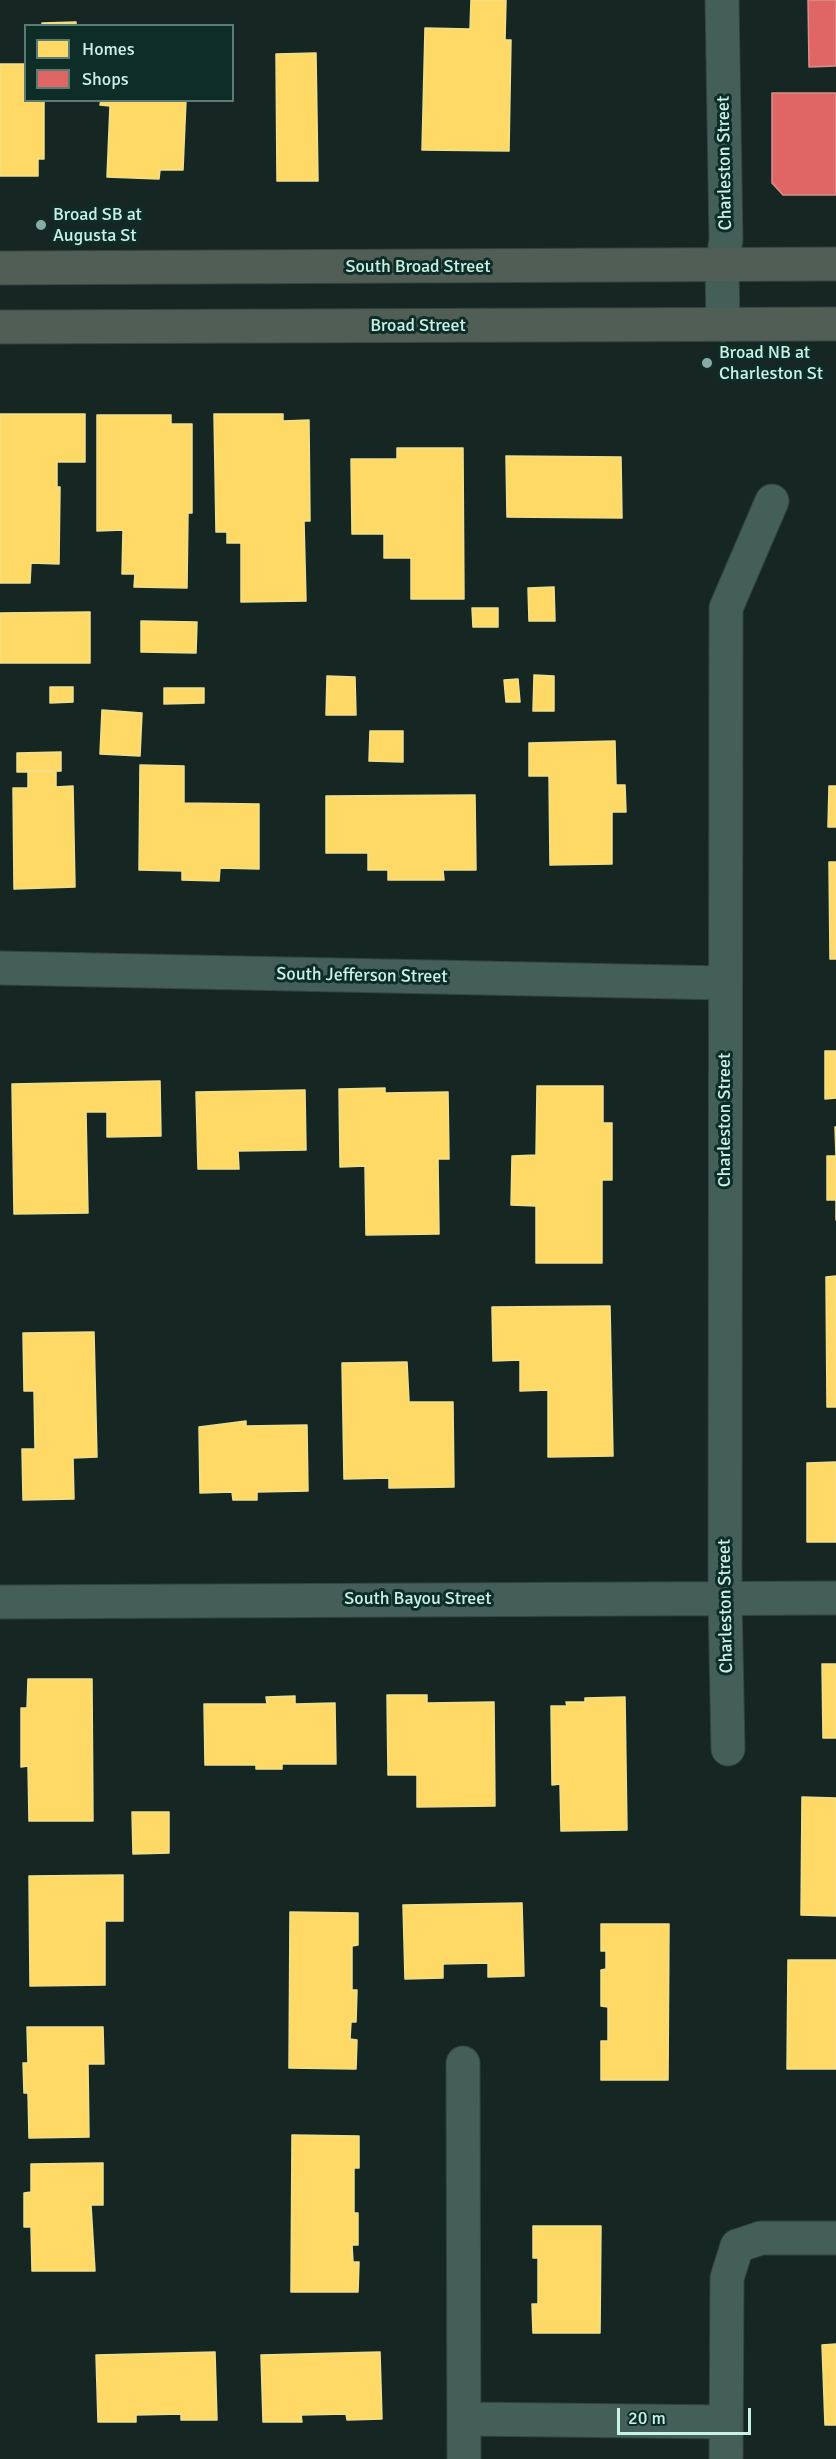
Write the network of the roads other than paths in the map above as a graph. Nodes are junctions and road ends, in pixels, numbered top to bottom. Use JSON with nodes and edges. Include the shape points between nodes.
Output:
{"nodes":[{"id":1,"x":722,"y":0,"type":"edge"},
{"id":2,"x":836,"y":264,"type":"edge"},
{"id":3,"x":722,"y":267,"type":"junction"},
{"id":4,"x":0,"y":268,"type":"edge"},
{"id":5,"x":836,"y":324,"type":"edge"},
{"id":6,"x":723,"y":325,"type":"junction"},
{"id":7,"x":0,"y":327,"type":"edge"},
{"id":8,"x":772,"y":501,"type":"dead end"},
{"id":9,"x":0,"y":968,"type":"edge"},
{"id":10,"x":724,"y":983,"type":"junction"},
{"id":11,"x":725,"y":1598,"type":"junction"},
{"id":12,"x":836,"y":1598,"type":"edge"},
{"id":13,"x":0,"y":1602,"type":"edge"},
{"id":14,"x":728,"y":1749,"type":"dead end"},
{"id":15,"x":463,"y":2063,"type":"dead end"},
{"id":16,"x":836,"y":2238,"type":"edge"},
{"id":17,"x":465,"y":2420,"type":"junction"},
{"id":18,"x":726,"y":2422,"type":"junction"},
{"id":19,"x":464,"y":2459,"type":"edge"},
{"id":20,"x":726,"y":2459,"type":"edge"}],
"edges":[{"from":1,"to":3,"type":"street","name":"Charleston Street","via":[[726,240]]},
{"from":2,"to":3,"type":"main road","name":"South Broad Street"},
{"from":3,"to":4,"type":"main road","name":"South Broad Street"},
{"from":3,"to":6,"type":"street","name":"Charleston Street"},
{"from":5,"to":6,"type":"main road","name":"Broad Street"},
{"from":6,"to":7,"type":"main road","name":"Broad Street"},
{"from":8,"to":10,"type":"street","name":"Charleston Street","via":[[726,608]]},
{"from":9,"to":10,"type":"street","name":"South Jefferson Street"},
{"from":10,"to":11,"type":"street","name":"Charleston Street"},
{"from":11,"to":12,"type":"street","name":"South Bayou Street"},
{"from":11,"to":13,"type":"street","name":"South Bayou Street"},
{"from":11,"to":14,"type":"street","name":"Charleston Street"},
{"from":15,"to":17,"type":"street"},
{"from":16,"to":18,"type":"street","via":[[761,2238],[737,2246],[726,2278]]},
{"from":17,"to":18,"type":"street"},
{"from":17,"to":19,"type":"street"},
{"from":18,"to":20,"type":"street"}]}
